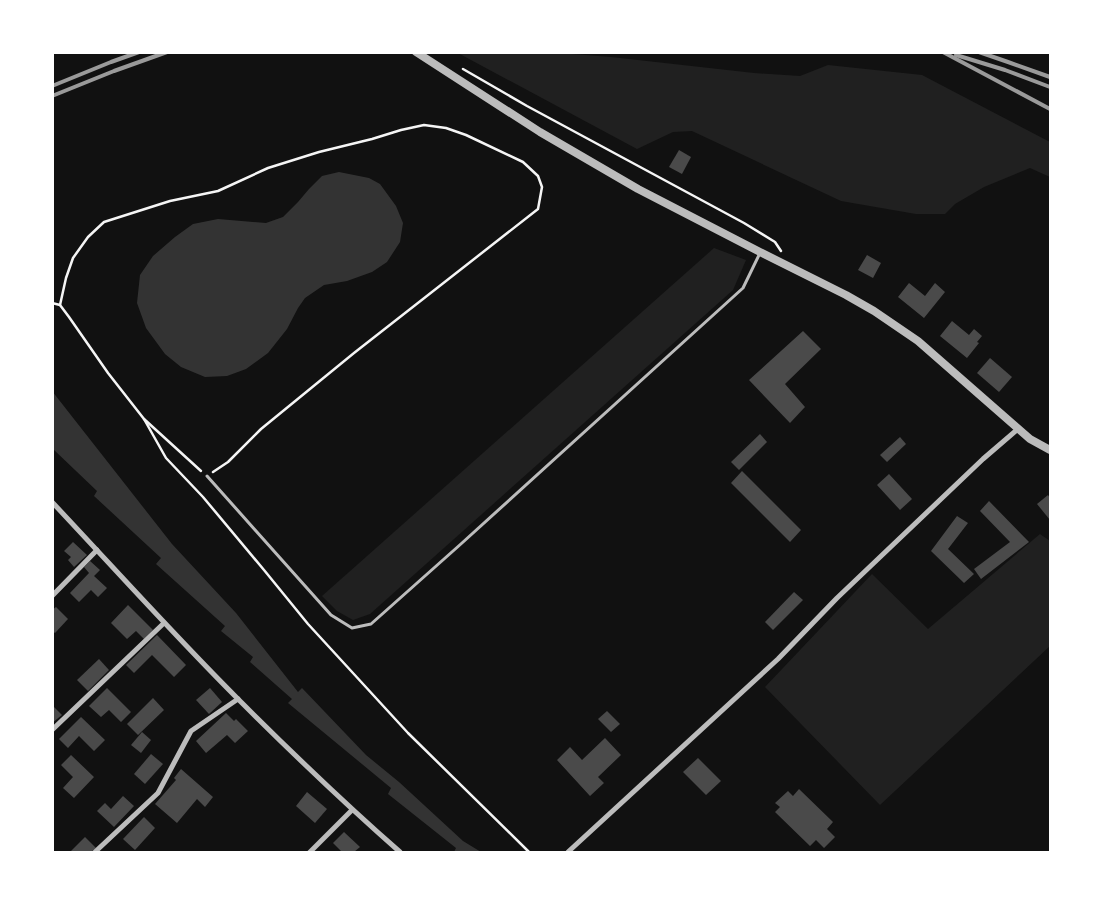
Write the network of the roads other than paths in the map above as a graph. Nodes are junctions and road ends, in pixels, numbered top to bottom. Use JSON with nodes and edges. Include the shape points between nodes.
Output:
{"nodes":[{"id":1,"x":416,"y":52,"type":"edge"},
{"id":2,"x":760,"y":252,"type":"junction"},
{"id":3,"x":1018,"y":430,"type":"junction"},
{"id":4,"x":1050,"y":450,"type":"edge"},
{"id":5,"x":207,"y":476,"type":"road end"},
{"id":6,"x":52,"y":502,"type":"edge"},
{"id":7,"x":97,"y":550,"type":"junction"},
{"id":8,"x":52,"y":596,"type":"edge"},
{"id":9,"x":164,"y":623,"type":"junction"},
{"id":10,"x":238,"y":699,"type":"junction"},
{"id":11,"x":52,"y":730,"type":"edge"},
{"id":12,"x":352,"y":810,"type":"junction"},
{"id":13,"x":95,"y":852,"type":"edge"},
{"id":14,"x":310,"y":852,"type":"edge"},
{"id":15,"x":400,"y":852,"type":"edge"},
{"id":16,"x":568,"y":852,"type":"edge"}],
"edges":[{"from":1,"to":2,"type":"street","via":[[540,132],[638,189]]},
{"from":2,"to":3,"type":"street","via":[[846,295],[896,325]]},
{"from":2,"to":5,"type":"lane","via":[[742,288],[371,624],[352,628],[331,614]]},
{"from":3,"to":4,"type":"street"},
{"from":3,"to":16,"type":"street","via":[[982,459],[778,659]]},
{"from":6,"to":7,"type":"street"},
{"from":7,"to":8,"type":"street"},
{"from":7,"to":9,"type":"street"},
{"from":9,"to":10,"type":"street"},
{"from":9,"to":11,"type":"street"},
{"from":10,"to":12,"type":"street"},
{"from":10,"to":13,"type":"street","via":[[191,731],[158,793]]},
{"from":12,"to":14,"type":"street"},
{"from":12,"to":15,"type":"street"}]}
